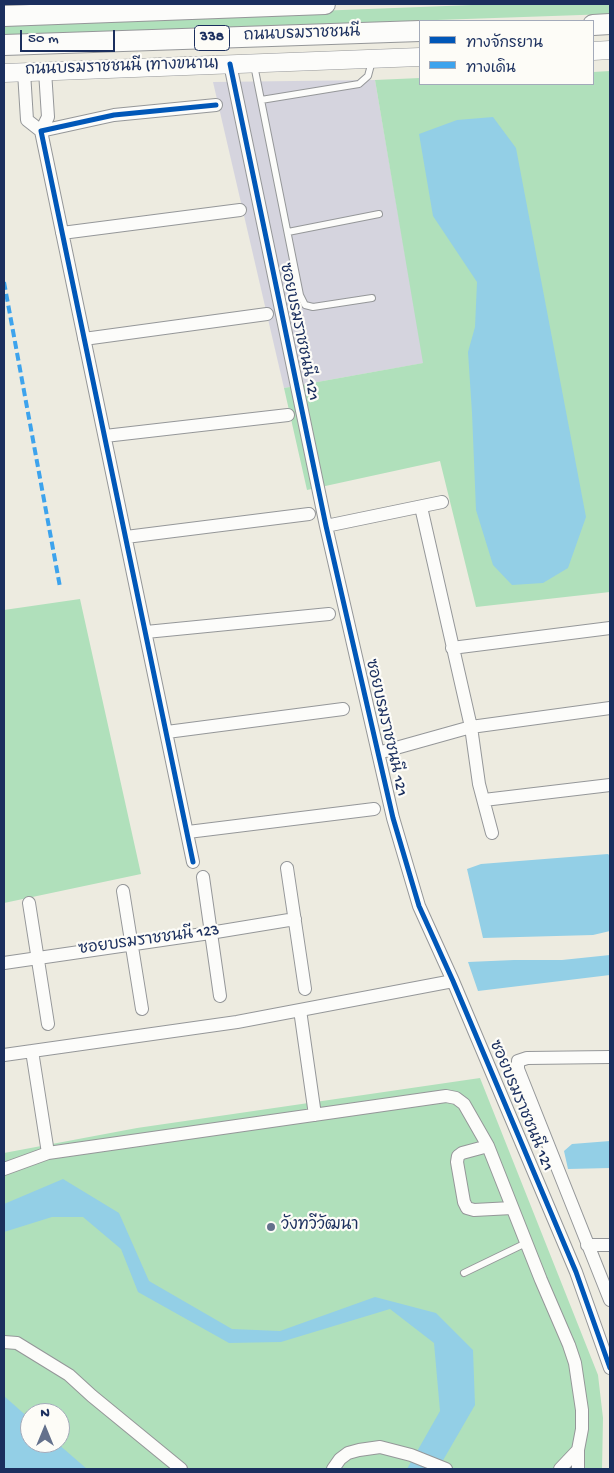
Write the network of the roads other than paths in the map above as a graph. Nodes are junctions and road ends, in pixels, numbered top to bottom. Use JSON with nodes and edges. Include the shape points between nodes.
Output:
{"nodes":[{"id":1,"x":325,"y":4,"type":"edge"},
{"id":2,"x":4,"y":16,"type":"edge"},
{"id":3,"x":610,"y":24,"type":"edge"},
{"id":4,"x":594,"y":25,"type":"edge"},
{"id":5,"x":419,"y":31,"type":"edge"},
{"id":6,"x":4,"y":46,"type":"edge"},
{"id":7,"x":610,"y":50,"type":"edge"},
{"id":8,"x":594,"y":51,"type":"edge"},
{"id":9,"x":419,"y":57,"type":"edge"},
{"id":10,"x":373,"y":59,"type":"junction"},
{"id":11,"x":230,"y":64,"type":"junction"},
{"id":12,"x":254,"y":64,"type":"junction"},
{"id":13,"x":45,"y":71,"type":"junction"},
{"id":14,"x":24,"y":72,"type":"junction"},
{"id":15,"x":4,"y":73,"type":"edge"},
{"id":16,"x":262,"y":100,"type":"junction"},
{"id":17,"x":216,"y":105,"type":"dead end"},
{"id":18,"x":41,"y":131,"type":"junction"},
{"id":19,"x":240,"y":210,"type":"dead end"},
{"id":20,"x":379,"y":214,"type":"dead end"},
{"id":21,"x":288,"y":232,"type":"junction"},
{"id":22,"x":62,"y":233,"type":"junction"},
{"id":23,"x":372,"y":298,"type":"dead end"},
{"id":24,"x":268,"y":314,"type":"dead end"},
{"id":25,"x":84,"y":339,"type":"junction"},
{"id":26,"x":288,"y":415,"type":"dead end"},
{"id":27,"x":104,"y":436,"type":"junction"},
{"id":28,"x":442,"y":502,"type":"dead end"},
{"id":29,"x":421,"y":507,"type":"junction"},
{"id":30,"x":309,"y":514,"type":"dead end"},
{"id":31,"x":326,"y":526,"type":"junction"},
{"id":32,"x":126,"y":537,"type":"junction"},
{"id":33,"x":329,"y":614,"type":"dead end"},
{"id":34,"x":610,"y":628,"type":"edge"},
{"id":35,"x":146,"y":632,"type":"junction"},
{"id":36,"x":452,"y":648,"type":"junction"},
{"id":37,"x":610,"y":708,"type":"edge"},
{"id":38,"x":343,"y":709,"type":"dead end"},
{"id":39,"x":471,"y":727,"type":"junction"},
{"id":40,"x":167,"y":732,"type":"junction"},
{"id":41,"x":378,"y":753,"type":"junction"},
{"id":42,"x":610,"y":785,"type":"edge"},
{"id":43,"x":484,"y":800,"type":"junction"},
{"id":44,"x":374,"y":809,"type":"dead end"},
{"id":45,"x":188,"y":832,"type":"junction"},
{"id":46,"x":492,"y":833,"type":"dead end"},
{"id":47,"x":194,"y":862,"type":"dead end"},
{"id":48,"x":287,"y":868,"type":"dead end"},
{"id":49,"x":203,"y":877,"type":"dead end"},
{"id":50,"x":123,"y":890,"type":"dead end"},
{"id":51,"x":29,"y":903,"type":"dead end"},
{"id":52,"x":294,"y":919,"type":"junction"},
{"id":53,"x":210,"y":932,"type":"junction"},
{"id":54,"x":132,"y":944,"type":"junction"},
{"id":55,"x":37,"y":957,"type":"junction"},
{"id":56,"x":4,"y":963,"type":"edge"},
{"id":57,"x":453,"y":981,"type":"junction"},
{"id":58,"x":305,"y":989,"type":"dead end"},
{"id":59,"x":220,"y":996,"type":"dead end"},
{"id":60,"x":142,"y":1010,"type":"dead end"},
{"id":61,"x":300,"y":1010,"type":"junction"},
{"id":62,"x":48,"y":1024,"type":"dead end"},
{"id":63,"x":32,"y":1051,"type":"junction"},
{"id":64,"x":4,"y":1055,"type":"edge"},
{"id":65,"x":610,"y":1057,"type":"edge"},
{"id":66,"x":315,"y":1115,"type":"junction"},
{"id":67,"x":488,"y":1146,"type":"junction"},
{"id":68,"x":48,"y":1153,"type":"junction"},
{"id":69,"x":4,"y":1169,"type":"edge"},
{"id":70,"x":512,"y":1208,"type":"junction"},
{"id":71,"x":526,"y":1243,"type":"junction"},
{"id":72,"x":588,"y":1245,"type":"junction"},
{"id":73,"x":610,"y":1245,"type":"edge"},
{"id":74,"x":464,"y":1273,"type":"dead end"},
{"id":75,"x":610,"y":1300,"type":"edge"},
{"id":76,"x":4,"y":1342,"type":"edge"},
{"id":77,"x":610,"y":1368,"type":"edge"},
{"id":78,"x":578,"y":1450,"type":"junction"},
{"id":79,"x":181,"y":1469,"type":"edge"},
{"id":80,"x":333,"y":1469,"type":"edge"},
{"id":81,"x":446,"y":1469,"type":"edge"},
{"id":82,"x":560,"y":1469,"type":"edge"},
{"id":83,"x":578,"y":1469,"type":"edge"}],
"edges":[{"from":1,"to":2,"type":"highway","name":"ถนนบรมราชชนนี","number":"338"},
{"from":3,"to":4,"type":"highway"},
{"from":5,"to":6,"type":"highway","name":"ถนนบรมราชชนนี","number":"338"},
{"from":7,"to":8,"type":"main road"},
{"from":9,"to":10,"type":"main road","name":"ถนนบรมราชชนนี (ทางขนาน)","number":"338"},
{"from":10,"to":12,"type":"main road","name":"ถนนบรมราชชนนี (ทางขนาน)","number":"338"},
{"from":10,"to":16,"type":"lane","via":[[368,76],[360,84]]},
{"from":11,"to":12,"type":"main road","name":"ถนนบรมราชชนนี (ทางขนาน)","number":"338"},
{"from":11,"to":13,"type":"main road","name":"ถนนบรมราชชนนี (ทางขนาน)","number":"338"},
{"from":11,"to":31,"type":"street","name":"ซอยบรมราชชนนี 121"},
{"from":12,"to":16,"type":"lane"},
{"from":13,"to":14,"type":"main road","name":"ถนนบรมราชชนนี (ทางขนาน)","number":"338"},
{"from":13,"to":18,"type":"street","via":[[48,117]]},
{"from":14,"to":15,"type":"main road","name":"ถนนบรมราชชนนี (ทางขนาน)","number":"338"},
{"from":14,"to":18,"type":"street","via":[[27,120]]},
{"from":16,"to":21,"type":"lane"},
{"from":17,"to":18,"type":"street","via":[[114,115]]},
{"from":18,"to":22,"type":"street"},
{"from":19,"to":22,"type":"street"},
{"from":20,"to":21,"type":"lane"},
{"from":21,"to":23,"type":"lane","via":[[300,295],[305,305],[313,307]]},
{"from":22,"to":25,"type":"street"},
{"from":24,"to":25,"type":"street"},
{"from":25,"to":27,"type":"street"},
{"from":26,"to":27,"type":"street"},
{"from":27,"to":32,"type":"street"},
{"from":28,"to":29,"type":"street"},
{"from":29,"to":31,"type":"street"},
{"from":29,"to":36,"type":"street"},
{"from":30,"to":32,"type":"street"},
{"from":31,"to":41,"type":"street","name":"ซอยบรมราชชนนี 121"},
{"from":32,"to":35,"type":"street"},
{"from":33,"to":35,"type":"street"},
{"from":34,"to":36,"type":"street"},
{"from":35,"to":40,"type":"street"},
{"from":36,"to":39,"type":"street"},
{"from":37,"to":39,"type":"street"},
{"from":38,"to":40,"type":"street"},
{"from":39,"to":41,"type":"street"},
{"from":39,"to":43,"type":"street"},
{"from":40,"to":45,"type":"street"},
{"from":41,"to":57,"type":"street","name":"ซอยบรมราชชนนี 121","via":[[419,906]]},
{"from":42,"to":43,"type":"street"},
{"from":43,"to":46,"type":"street"},
{"from":44,"to":45,"type":"street"},
{"from":45,"to":47,"type":"street"},
{"from":48,"to":52,"type":"street"},
{"from":49,"to":53,"type":"street"},
{"from":50,"to":54,"type":"street"},
{"from":51,"to":55,"type":"street"},
{"from":52,"to":53,"type":"street","name":"ซอยบรมราชชนนี 123"},
{"from":52,"to":58,"type":"street"},
{"from":53,"to":54,"type":"street","name":"ซอยบรมราชชนนี 123"},
{"from":53,"to":59,"type":"street"},
{"from":54,"to":55,"type":"street","name":"ซอยบรมราชชนนี 123"},
{"from":54,"to":60,"type":"street"},
{"from":55,"to":56,"type":"street","name":"ซอยบรมราชชนนี 123"},
{"from":55,"to":62,"type":"street"},
{"from":57,"to":61,"type":"street"},
{"from":57,"to":77,"type":"street","name":"ซอยบรมราชชนนี 121","via":[[576,1272]]},
{"from":61,"to":63,"type":"street"},
{"from":61,"to":66,"type":"street"},
{"from":63,"to":64,"type":"street"},
{"from":63,"to":68,"type":"street"},
{"from":65,"to":72,"type":"street","via":[[527,1058],[518,1061],[518,1069]]},
{"from":66,"to":67,"type":"street","via":[[446,1096],[464,1104]]},
{"from":66,"to":68,"type":"street"},
{"from":67,"to":70,"type":"street"},
{"from":67,"to":70,"type":"street","via":[[458,1156],[464,1202],[467,1208],[474,1210]]},
{"from":68,"to":69,"type":"street"},
{"from":70,"to":71,"type":"street"},
{"from":71,"to":74,"type":"lane"},
{"from":71,"to":78,"type":"street","via":[[574,1363],[582,1410]]},
{"from":72,"to":73,"type":"street"},
{"from":72,"to":75,"type":"street"},
{"from":76,"to":79,"type":"street","via":[[18,1343],[69,1375]]},
{"from":78,"to":82,"type":"street"},
{"from":78,"to":83,"type":"street"},
{"from":80,"to":81,"type":"street","via":[[348,1453],[380,1447]]}]}
